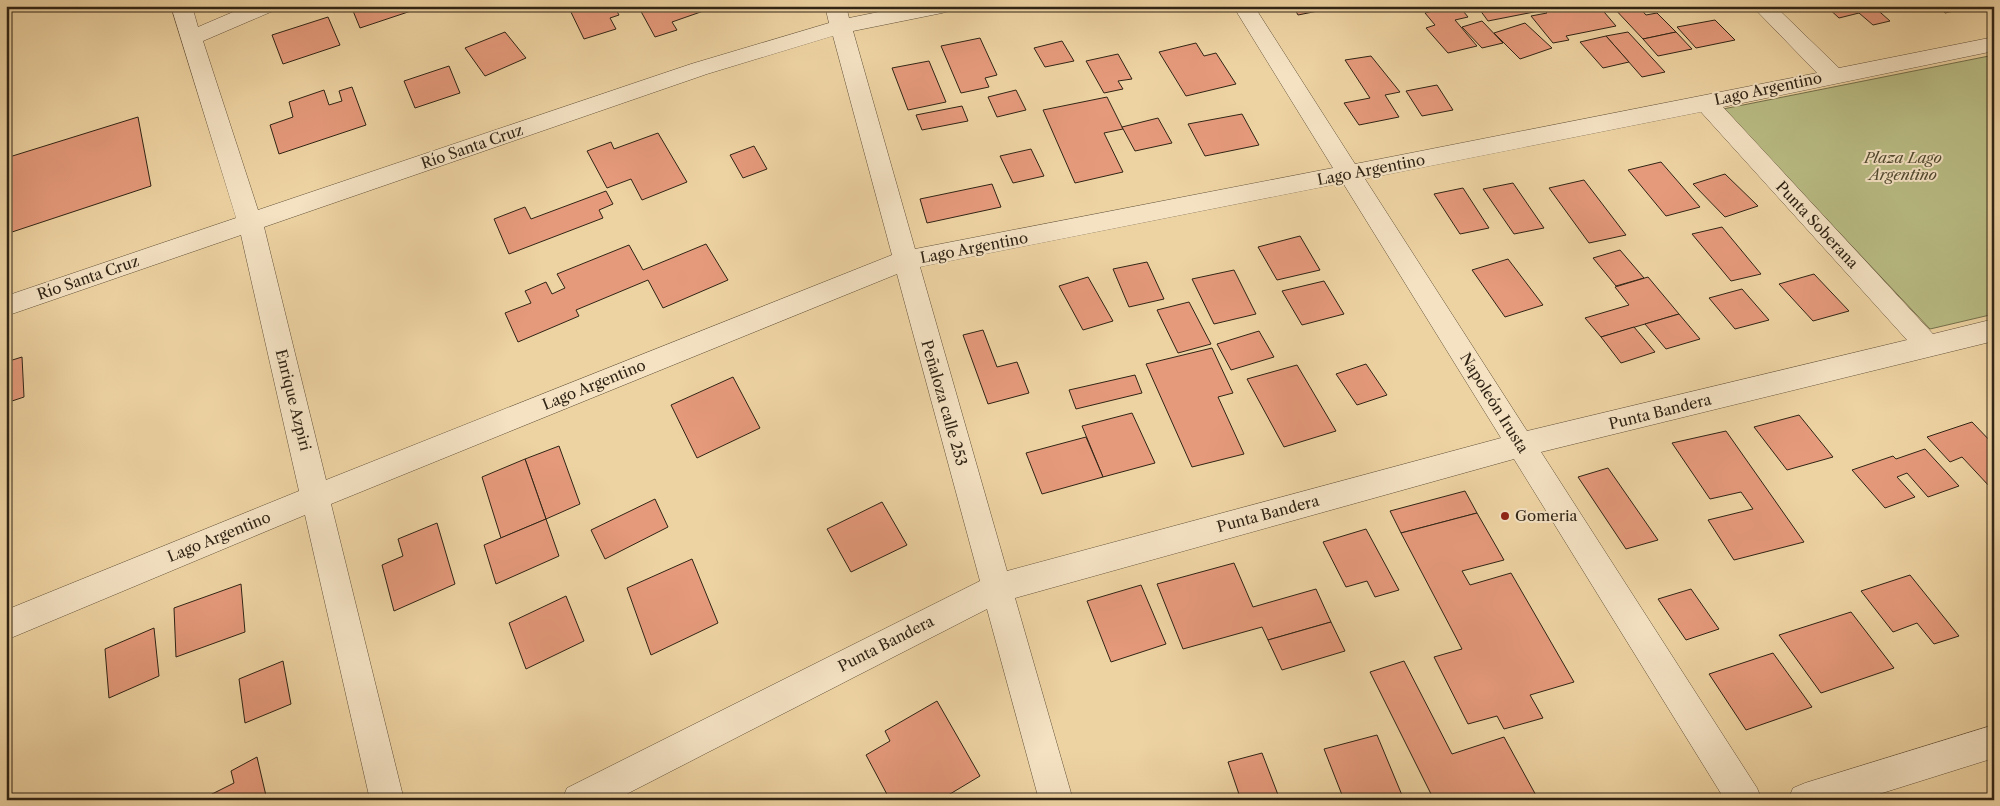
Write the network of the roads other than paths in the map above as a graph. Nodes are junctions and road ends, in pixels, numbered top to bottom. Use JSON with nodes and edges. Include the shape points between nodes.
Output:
{"nodes":[{"id":1,"x":181,"y":6,"type":"edge"},
{"id":2,"x":266,"y":6,"type":"edge"},
{"id":3,"x":942,"y":6,"type":"edge"},
{"id":4,"x":1243,"y":6,"type":"edge"},
{"id":5,"x":1762,"y":6,"type":"edge"},
{"id":6,"x":838,"y":17,"type":"edge"},
{"id":7,"x":192,"y":38,"type":"junction"},
{"id":8,"x":1994,"y":44,"type":"edge"},
{"id":9,"x":1832,"y":75,"type":"junction"},
{"id":10,"x":1706,"y":103,"type":"junction"},
{"id":11,"x":1350,"y":174,"type":"junction"},
{"id":12,"x":250,"y":222,"type":"junction"},
{"id":13,"x":904,"y":262,"type":"junction"},
{"id":14,"x":6,"y":306,"type":"edge"},
{"id":15,"x":1994,"y":330,"type":"edge"},
{"id":16,"x":1929,"y":347,"type":"junction"},
{"id":17,"x":1521,"y":445,"type":"junction"},
{"id":18,"x":316,"y":497,"type":"junction"},
{"id":19,"x":995,"y":589,"type":"junction"},
{"id":20,"x":6,"y":625,"type":"edge"},
{"id":21,"x":1994,"y":741,"type":"edge"},
{"id":22,"x":387,"y":800,"type":"edge"},
{"id":23,"x":580,"y":800,"type":"edge"},
{"id":24,"x":1056,"y":800,"type":"edge"},
{"id":25,"x":1745,"y":800,"type":"edge"},
{"id":26,"x":1805,"y":800,"type":"edge"}],
"edges":[{"from":1,"to":7,"type":"street","name":"Enrique Azpiri"},
{"from":2,"to":7,"type":"street"},
{"from":3,"to":6,"type":"street","name":"Río Santa Cruz"},
{"from":4,"to":11,"type":"street","name":"Napoleón Irusta"},
{"from":5,"to":9,"type":"street"},
{"from":6,"to":12,"type":"street","name":"Río Santa Cruz","via":[[699,69]]},
{"from":6,"to":13,"type":"street","name":"Peñaloza calle 253"},
{"from":7,"to":12,"type":"street","name":"Enrique Azpiri"},
{"from":8,"to":9,"type":"street","name":"Lago Argentino"},
{"from":9,"to":10,"type":"street","name":"Lago Argentino"},
{"from":10,"to":11,"type":"street","name":"Lago Argentino"},
{"from":10,"to":16,"type":"street","name":"Punta Soberana"},
{"from":11,"to":13,"type":"street","name":"Lago Argentino"},
{"from":11,"to":17,"type":"street","name":"Napoleón Irusta"},
{"from":12,"to":14,"type":"street","name":"Río Santa Cruz"},
{"from":12,"to":18,"type":"street","name":"Enrique Azpiri"},
{"from":13,"to":18,"type":"street","name":"Lago Argentino"},
{"from":13,"to":19,"type":"street","name":"Peñaloza calle 253"},
{"from":15,"to":16,"type":"street","name":"Punta Bandera"},
{"from":16,"to":17,"type":"street","name":"Punta Bandera"},
{"from":17,"to":19,"type":"street","name":"Punta Bandera"},
{"from":17,"to":25,"type":"street","name":"Napoleón Irusta"},
{"from":18,"to":20,"type":"street","name":"Lago Argentino"},
{"from":18,"to":22,"type":"street","name":"Enrique Azpiri"},
{"from":19,"to":23,"type":"street","name":"Punta Bandera"},
{"from":19,"to":24,"type":"street","name":"Peñaloza calle 253"},
{"from":21,"to":26,"type":"street"}]}
